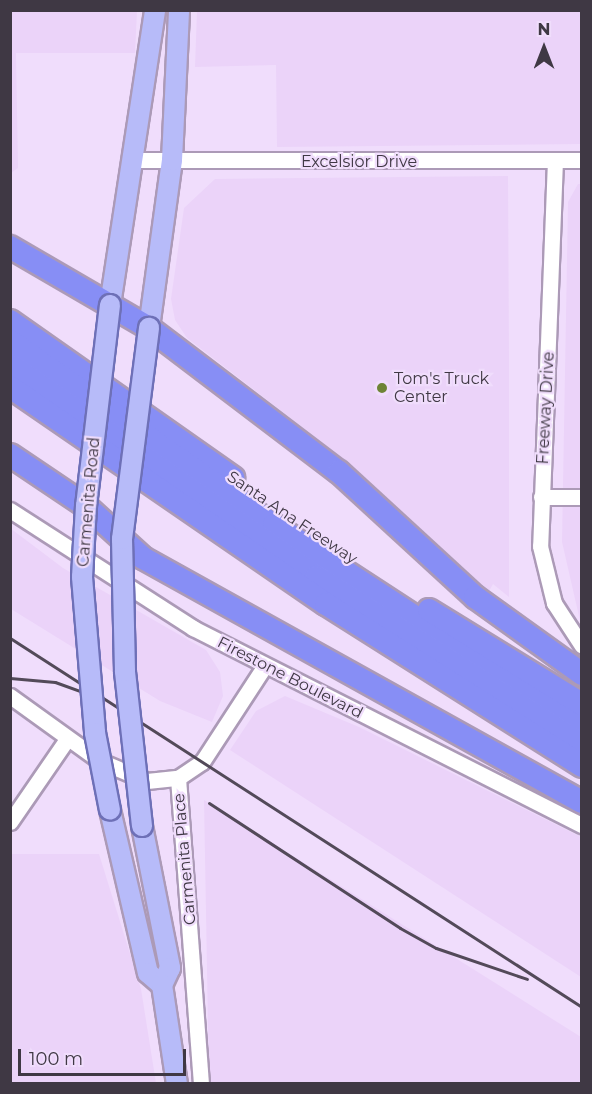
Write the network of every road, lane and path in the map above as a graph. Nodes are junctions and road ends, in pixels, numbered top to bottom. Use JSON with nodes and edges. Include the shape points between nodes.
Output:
{"nodes":[{"id":1,"x":155,"y":10,"type":"edge"},
{"id":2,"x":178,"y":10,"type":"edge"},
{"id":3,"x":136,"y":160,"type":"junction"},
{"id":4,"x":172,"y":160,"type":"junction"},
{"id":5,"x":555,"y":160,"type":"junction"},
{"id":6,"x":582,"y":160,"type":"edge"},
{"id":7,"x":10,"y":247,"type":"edge"},
{"id":8,"x":110,"y":305,"type":"junction"},
{"id":9,"x":10,"y":321,"type":"edge"},
{"id":10,"x":149,"y":328,"type":"junction"},
{"id":11,"x":10,"y":341,"type":"edge"},
{"id":12,"x":10,"y":365,"type":"edge"},
{"id":13,"x":10,"y":387,"type":"edge"},
{"id":14,"x":10,"y":455,"type":"edge"},
{"id":15,"x":541,"y":497,"type":"junction"},
{"id":16,"x":582,"y":497,"type":"edge"},
{"id":17,"x":86,"y":506,"type":"junction"},
{"id":18,"x":10,"y":510,"type":"edge"},
{"id":19,"x":122,"y":539,"type":"junction"},
{"id":20,"x":582,"y":646,"type":"edge"},
{"id":21,"x":264,"y":667,"type":"junction"},
{"id":22,"x":582,"y":674,"type":"edge"},
{"id":23,"x":10,"y":696,"type":"edge"},
{"id":24,"x":582,"y":704,"type":"edge"},
{"id":25,"x":582,"y":726,"type":"edge"},
{"id":26,"x":67,"y":739,"type":"junction"},
{"id":27,"x":582,"y":745,"type":"edge"},
{"id":28,"x":582,"y":766,"type":"edge"},
{"id":29,"x":178,"y":778,"type":"junction"},
{"id":30,"x":582,"y":802,"type":"edge"},
{"id":31,"x":10,"y":822,"type":"edge"},
{"id":32,"x":582,"y":825,"type":"edge"},
{"id":33,"x":162,"y":985,"type":"junction"},
{"id":34,"x":177,"y":1083,"type":"edge"},
{"id":35,"x":201,"y":1083,"type":"edge"}],
"edges":[{"from":1,"to":3,"type":"main road","name":"Carmenita Road"},
{"from":2,"to":4,"type":"main road","name":"Carmenita Road"},
{"from":3,"to":4,"type":"street","name":"Excelsior Drive"},
{"from":3,"to":8,"type":"main road","name":"Carmenita Road"},
{"from":4,"to":5,"type":"street","name":"Excelsior Drive"},
{"from":4,"to":10,"type":"main road","name":"Carmenita Road"},
{"from":5,"to":6,"type":"street","name":"Excelsior Drive"},
{"from":5,"to":15,"type":"street","name":"Freeway Drive"},
{"from":7,"to":8,"type":"highway"},
{"from":8,"to":10,"type":"highway"},
{"from":8,"to":17,"type":"main road","name":"Carmenita Road","bridge":true},
{"from":9,"to":24,"type":"highway","name":"Santa Ana Freeway","via":[[425,607]]},
{"from":10,"to":19,"type":"main road","name":"Carmenita Road","bridge":true},
{"from":10,"to":22,"type":"highway","via":[[339,472],[476,597]]},
{"from":11,"to":25,"type":"highway","via":[[274,525]]},
{"from":12,"to":27,"type":"highway","via":[[306,571]]},
{"from":13,"to":28,"type":"highway","via":[[306,591]]},
{"from":14,"to":17,"type":"highway"},
{"from":15,"to":16,"type":"street"},
{"from":15,"to":20,"type":"street","name":"Freeway Drive","via":[[540,546],[548,586]]},
{"from":17,"to":19,"type":"highway"},
{"from":17,"to":33,"type":"main road","name":"Carmenita Road","bridge":true,"via":[[86,655],[110,810],[148,973]]},
{"from":18,"to":21,"type":"street","name":"Firestone Boulevard","via":[[122,586]]},
{"from":19,"to":30,"type":"highway","via":[[142,558]]},
{"from":19,"to":33,"type":"main road","name":"Carmenita Road","bridge":true,"via":[[125,671],[142,826],[170,968]]},
{"from":21,"to":29,"type":"street","name":"Carmenita Place","via":[[202,762]]},
{"from":21,"to":32,"type":"street","name":"Firestone Boulevard"},
{"from":23,"to":26,"type":"street"},
{"from":26,"to":29,"type":"street","via":[[100,761],[147,781]]},
{"from":26,"to":31,"type":"street"},
{"from":29,"to":35,"type":"street","name":"Carmenita Place"},
{"from":33,"to":34,"type":"main road","name":"Carmenita Road"}]}
